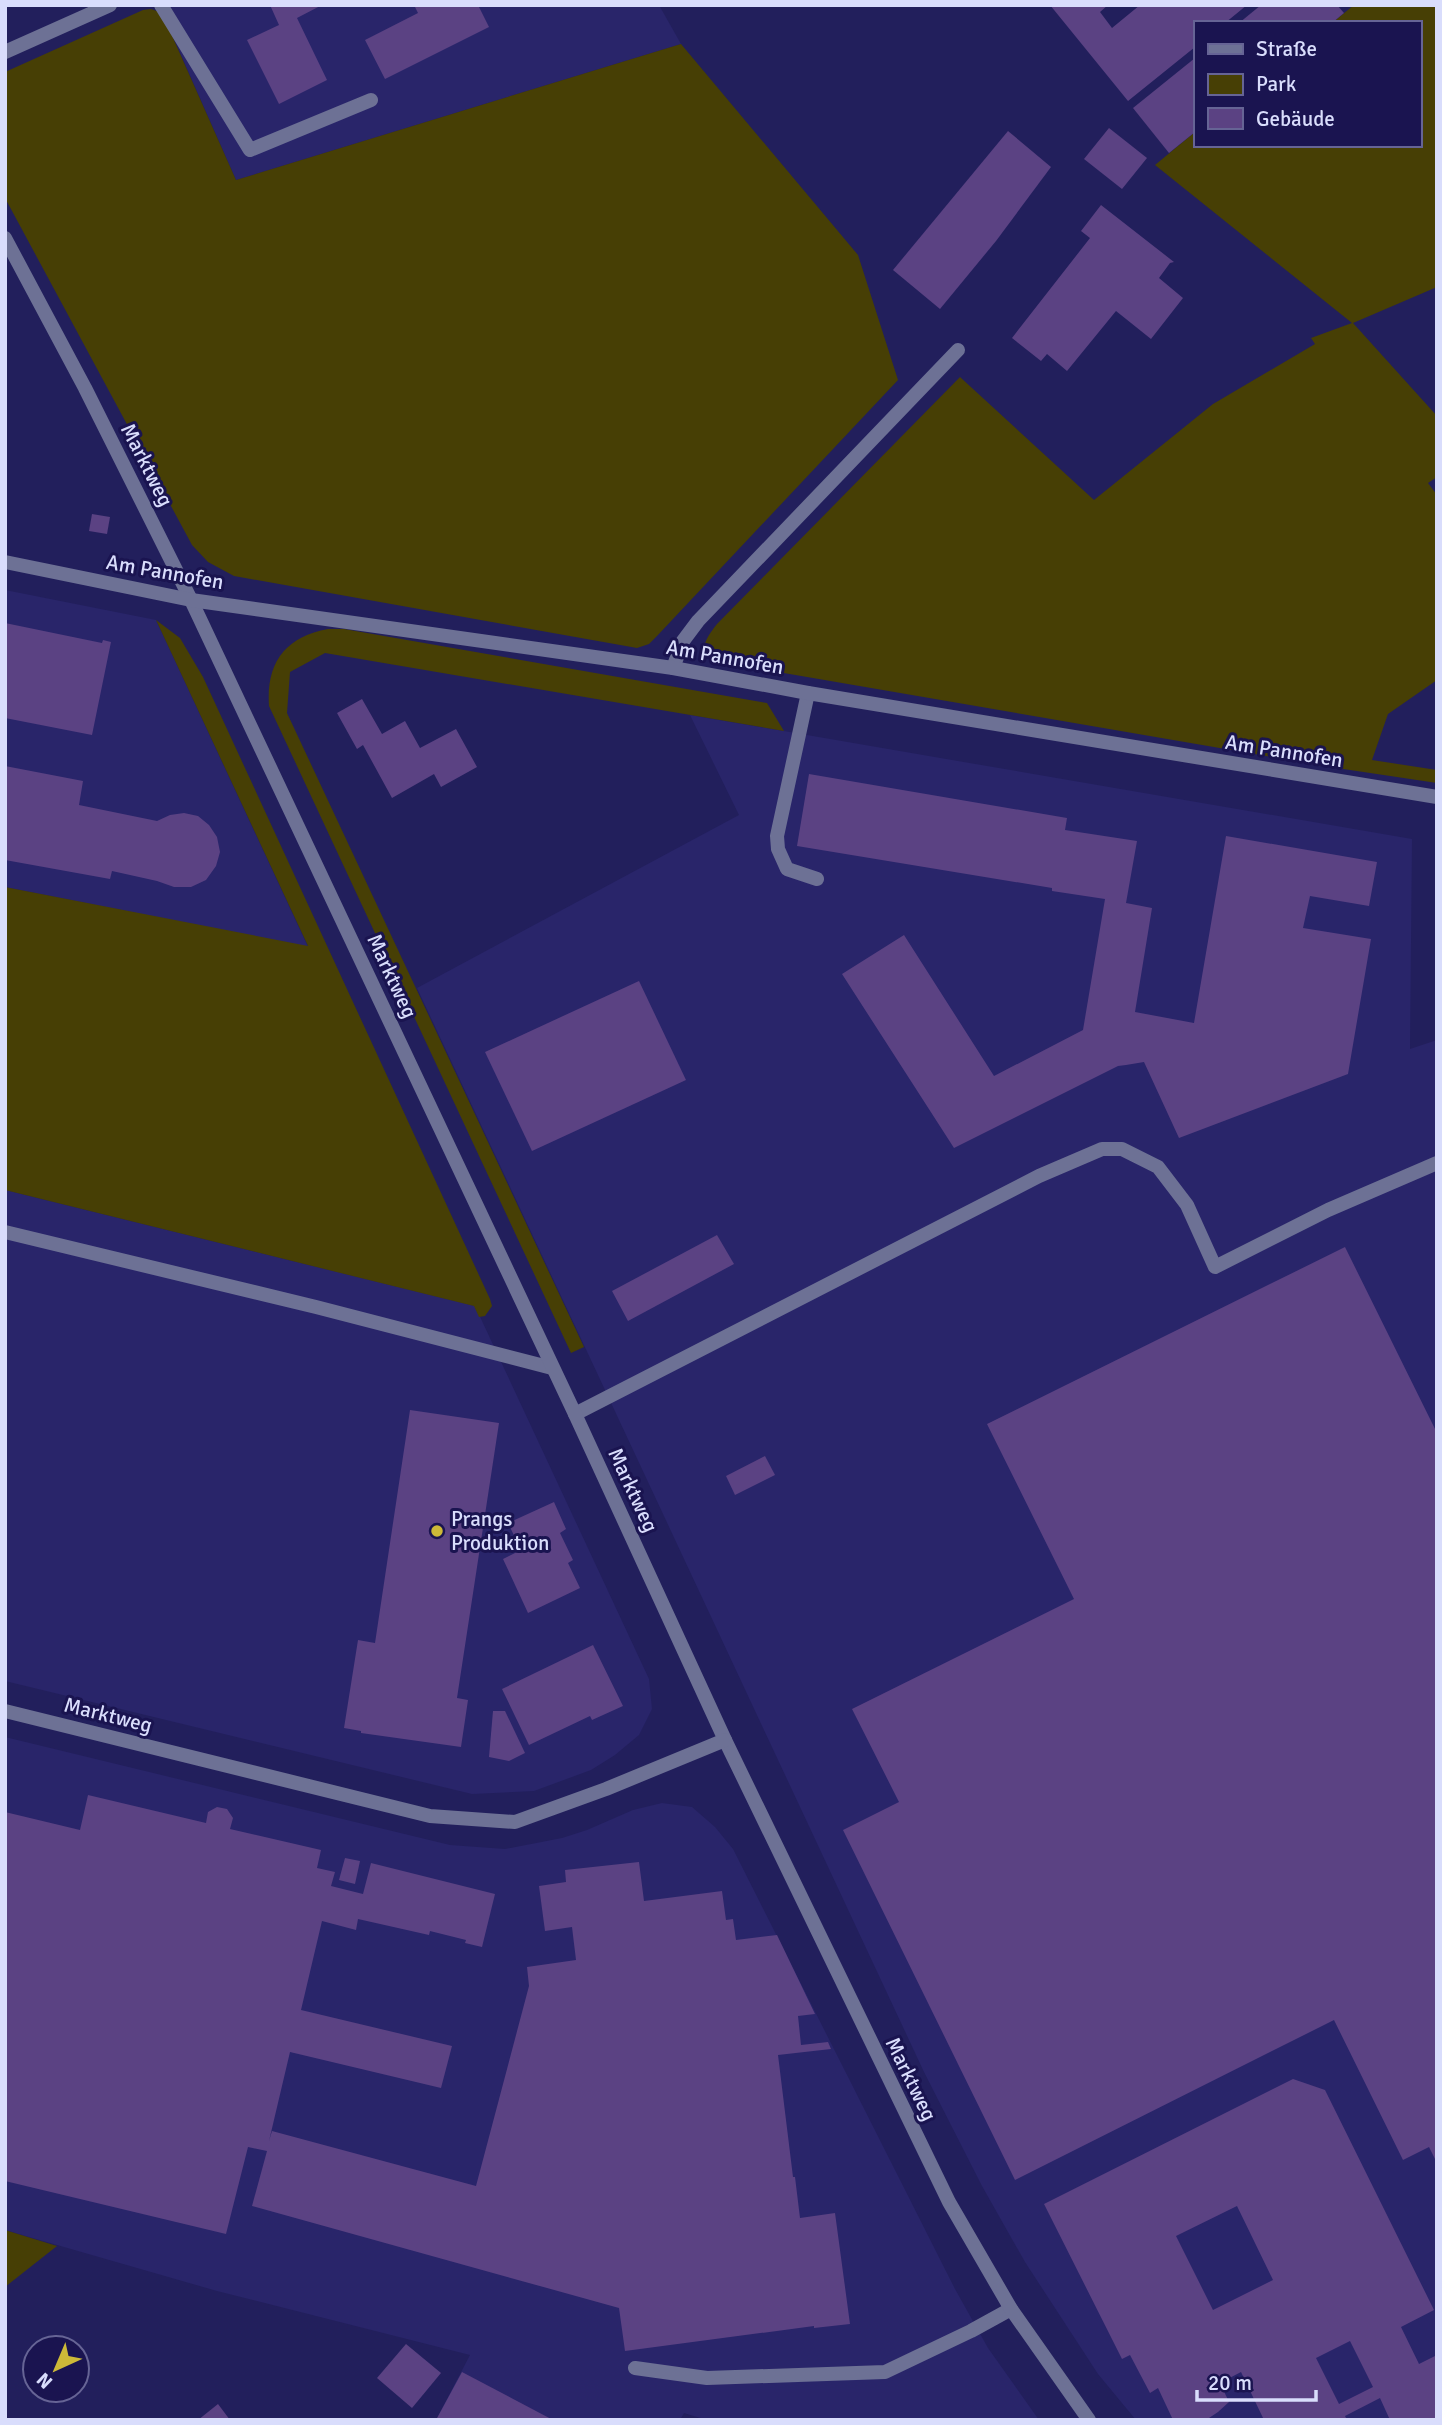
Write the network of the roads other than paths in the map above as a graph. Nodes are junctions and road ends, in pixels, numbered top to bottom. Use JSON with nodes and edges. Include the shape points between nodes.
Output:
{"nodes":[{"id":1,"x":110,"y":5,"type":"edge"},
{"id":2,"x":161,"y":5,"type":"edge"},
{"id":3,"x":5,"y":52,"type":"edge"},
{"id":4,"x":371,"y":100,"type":"dead end"},
{"id":5,"x":5,"y":239,"type":"edge"},
{"id":6,"x":958,"y":350,"type":"dead end"},
{"id":7,"x":5,"y":562,"type":"edge"},
{"id":8,"x":191,"y":600,"type":"junction"},
{"id":9,"x":673,"y":668,"type":"junction"},
{"id":10,"x":808,"y":693,"type":"junction"},
{"id":11,"x":1437,"y":797,"type":"edge"},
{"id":12,"x":817,"y":879,"type":"dead end"},
{"id":13,"x":1437,"y":1163,"type":"edge"},
{"id":14,"x":5,"y":1232,"type":"edge"},
{"id":15,"x":552,"y":1368,"type":"junction"},
{"id":16,"x":575,"y":1414,"type":"junction"},
{"id":17,"x":5,"y":1711,"type":"edge"},
{"id":18,"x":725,"y":1740,"type":"junction"},
{"id":19,"x":1011,"y":2309,"type":"junction"},
{"id":20,"x":635,"y":2368,"type":"dead end"},
{"id":21,"x":1089,"y":2420,"type":"edge"}],
"edges":[{"from":1,"to":3,"type":"street"},
{"from":2,"to":4,"type":"street","via":[[250,150]]},
{"from":5,"to":8,"type":"street","name":"Marktweg"},
{"from":6,"to":9,"type":"street","via":[[698,621]]},
{"from":7,"to":8,"type":"street","name":"Am Pannofen"},
{"from":8,"to":9,"type":"street","name":"Am Pannofen"},
{"from":8,"to":15,"type":"street","name":"Marktweg"},
{"from":9,"to":10,"type":"street","name":"Am Pannofen"},
{"from":10,"to":11,"type":"street","name":"Am Pannofen"},
{"from":10,"to":12,"type":"street","via":[[777,836],[788,869]]},
{"from":13,"to":16,"type":"street","via":[[1328,1210],[1215,1268],[1187,1205],[1158,1167],[1122,1149],[1102,1149],[1039,1176]]},
{"from":14,"to":15,"type":"street"},
{"from":15,"to":16,"type":"street","name":"Marktweg"},
{"from":16,"to":18,"type":"street","name":"Marktweg"},
{"from":17,"to":18,"type":"street","name":"Marktweg","via":[[429,1816],[515,1822]]},
{"from":18,"to":19,"type":"street","name":"Marktweg","via":[[943,2190]]},
{"from":19,"to":20,"type":"street","via":[[885,2372],[707,2378]]},
{"from":19,"to":21,"type":"street","name":"Marktweg"}]}
